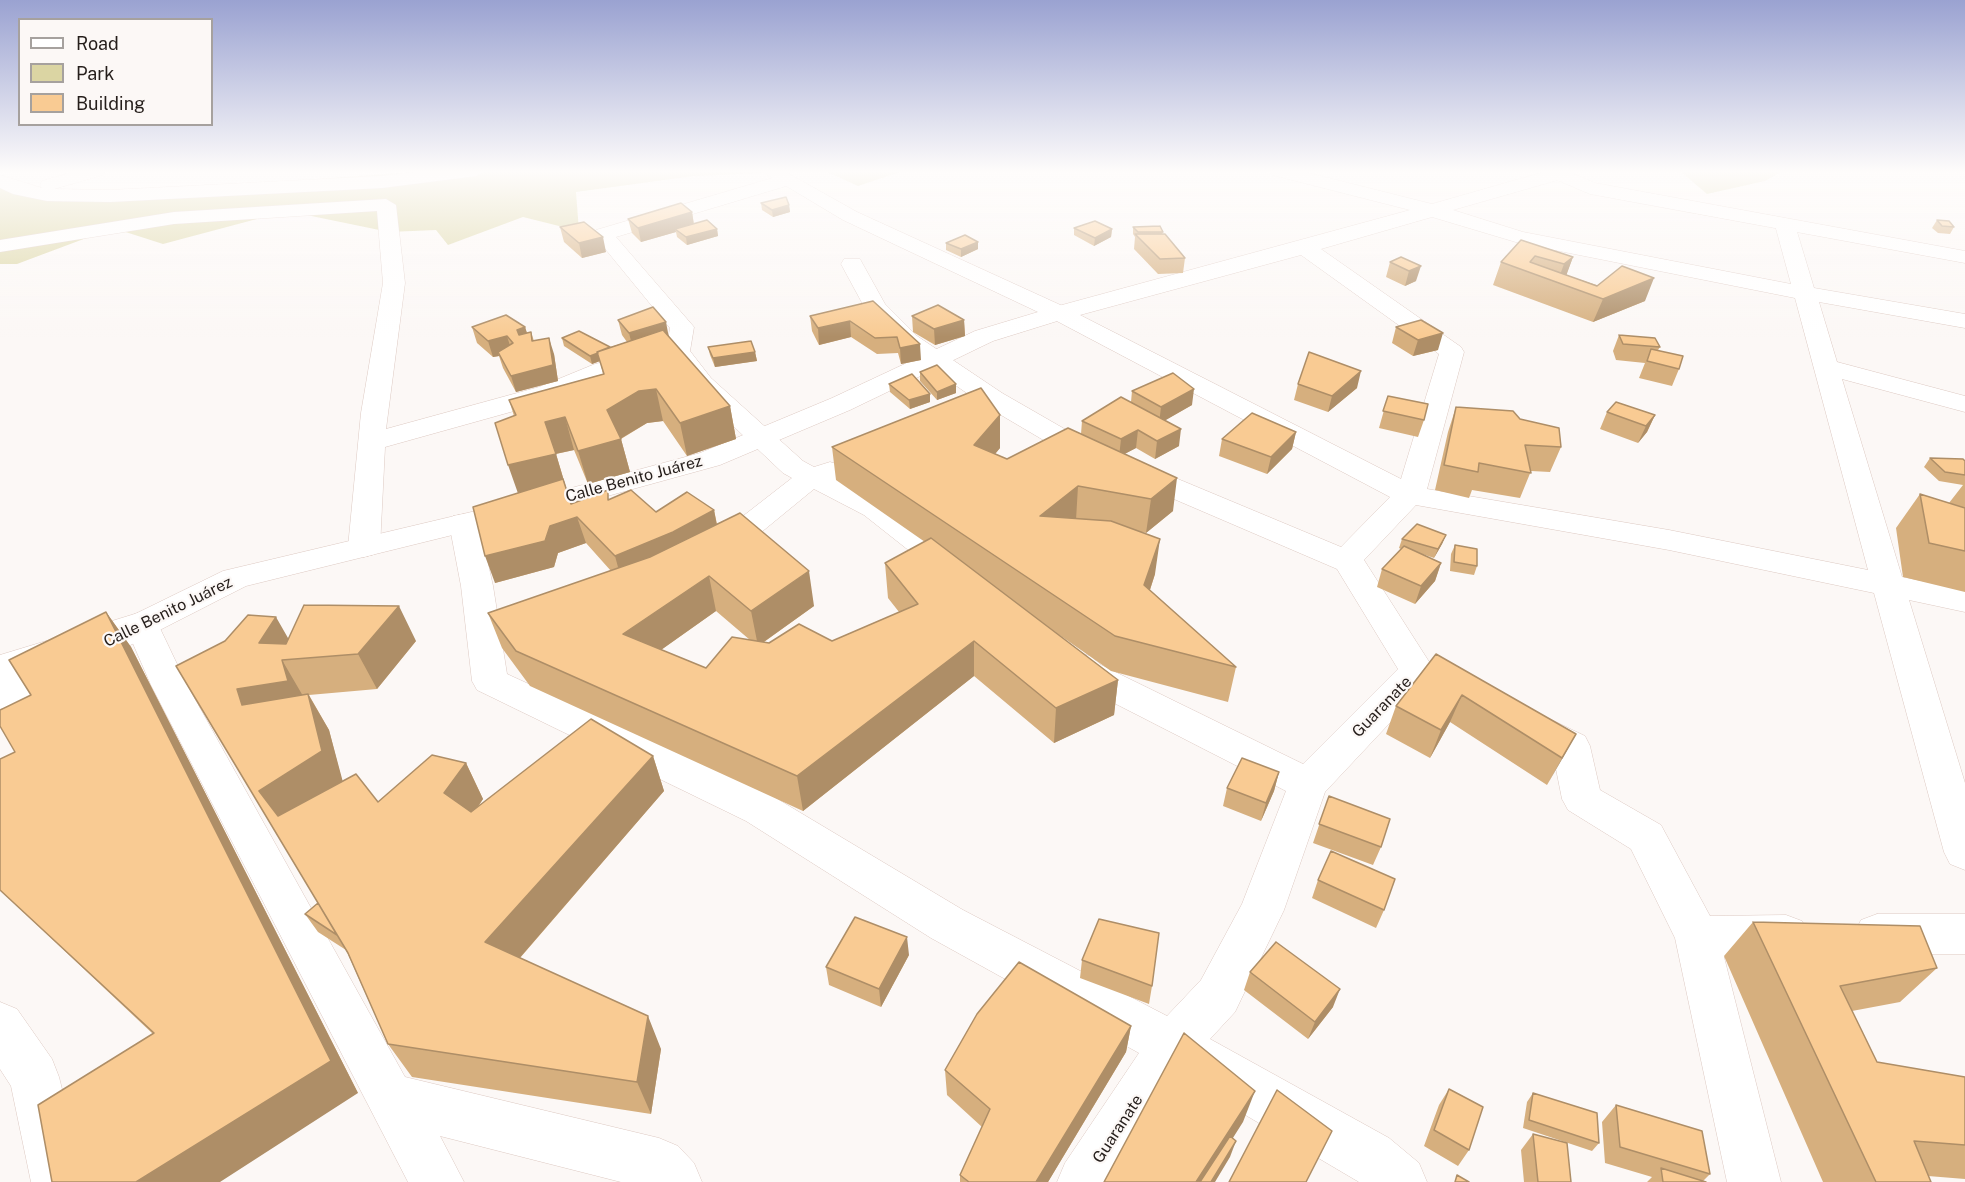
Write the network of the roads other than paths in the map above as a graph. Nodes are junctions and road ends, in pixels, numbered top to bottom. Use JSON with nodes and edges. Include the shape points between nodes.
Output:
{"nodes":[{"id":1,"x":123,"y":226,"type":"edge"},
{"id":2,"x":388,"y":226,"type":"edge"},
{"id":3,"x":627,"y":226,"type":"edge"},
{"id":4,"x":872,"y":226,"type":"edge"},
{"id":5,"x":1376,"y":226,"type":"edge"},
{"id":6,"x":1484,"y":226,"type":"edge"},
{"id":7,"x":1785,"y":226,"type":"edge"},
{"id":8,"x":1792,"y":226,"type":"edge"},
{"id":9,"x":0,"y":246,"type":"edge"},
{"id":10,"x":1304,"y":247,"type":"junction"},
{"id":11,"x":1965,"y":256,"type":"edge"},
{"id":12,"x":852,"y":264,"type":"dead end"},
{"id":13,"x":1804,"y":293,"type":"junction"},
{"id":14,"x":1059,"y":313,"type":"junction"},
{"id":15,"x":1965,"y":321,"type":"edge"},
{"id":16,"x":678,"y":352,"type":"junction"},
{"id":17,"x":934,"y":360,"type":"junction"},
{"id":18,"x":1826,"y":367,"type":"junction"},
{"id":19,"x":993,"y":399,"type":"junction"},
{"id":20,"x":1965,"y":404,"type":"edge"},
{"id":21,"x":964,"y":416,"type":"edge"},
{"id":22,"x":762,"y":440,"type":"junction"},
{"id":23,"x":372,"y":442,"type":"junction"},
{"id":24,"x":855,"y":462,"type":"edge"},
{"id":25,"x":812,"y":477,"type":"junction"},
{"id":26,"x":1409,"y":495,"type":"junction"},
{"id":27,"x":464,"y":523,"type":"junction"},
{"id":28,"x":364,"y":547,"type":"junction"},
{"id":29,"x":691,"y":562,"type":"edge"},
{"id":30,"x":1349,"y":562,"type":"junction"},
{"id":31,"x":1888,"y":584,"type":"junction"},
{"id":32,"x":977,"y":588,"type":"edge"},
{"id":33,"x":1965,"y":601,"type":"edge"},
{"id":34,"x":141,"y":624,"type":"junction"},
{"id":35,"x":1051,"y":645,"type":"edge"},
{"id":36,"x":1411,"y":660,"type":"junction"},
{"id":37,"x":0,"y":668,"type":"edge"},
{"id":38,"x":1451,"y":682,"type":"edge"},
{"id":39,"x":0,"y":696,"type":"edge"},
{"id":40,"x":1501,"y":708,"type":"edge"},
{"id":41,"x":1308,"y":783,"type":"junction"},
{"id":42,"x":1965,"y":852,"type":"edge"},
{"id":43,"x":1965,"y":934,"type":"edge"},
{"id":44,"x":1696,"y":937,"type":"junction"},
{"id":45,"x":0,"y":1025,"type":"edge"},
{"id":46,"x":1173,"y":1045,"type":"junction"},
{"id":47,"x":389,"y":1098,"type":"junction"},
{"id":48,"x":58,"y":1182,"type":"edge"},
{"id":49,"x":437,"y":1182,"type":"edge"},
{"id":50,"x":675,"y":1182,"type":"edge"},
{"id":51,"x":1084,"y":1182,"type":"edge"},
{"id":52,"x":1400,"y":1182,"type":"edge"},
{"id":53,"x":1754,"y":1182,"type":"edge"}],
"edges":[{"from":1,"to":9,"type":"street"},
{"from":2,"to":23,"type":"street","via":[[394,283]]},
{"from":3,"to":16,"type":"street","via":[[603,234],[682,327]]},
{"from":4,"to":14,"type":"street"},
{"from":5,"to":10,"type":"street","name":"Calle Benito Juárez"},
{"from":6,"to":13,"type":"street","via":[[1519,237]]},
{"from":7,"to":13,"type":"street"},
{"from":8,"to":11,"type":"street"},
{"from":10,"to":14,"type":"street","name":"Calle Benito Juárez"},
{"from":10,"to":26,"type":"street","via":[[1452,352]]},
{"from":12,"to":17,"type":"street","via":[[875,307],[908,341]]},
{"from":13,"to":15,"type":"street"},
{"from":13,"to":18,"type":"street"},
{"from":14,"to":17,"type":"street","name":"Calle Benito Juárez","via":[[984,336]]},
{"from":14,"to":26,"type":"street"},
{"from":16,"to":22,"type":"street","via":[[702,382]]},
{"from":16,"to":23,"type":"street","via":[[604,369],[548,393]]},
{"from":17,"to":19,"type":"street"},
{"from":17,"to":22,"type":"street","name":"Calle Benito Juárez"},
{"from":18,"to":20,"type":"street"},
{"from":18,"to":31,"type":"street"},
{"from":19,"to":21,"type":"street"},
{"from":19,"to":30,"type":"street","via":[[1072,445]]},
{"from":22,"to":25,"type":"street","via":[[793,467]]},
{"from":22,"to":27,"type":"street","name":"Calle Benito Juárez","via":[[699,462]]},
{"from":23,"to":28,"type":"street"},
{"from":24,"to":25,"type":"street"},
{"from":25,"to":29,"type":"street","via":[[731,541]]},
{"from":25,"to":32,"type":"street","via":[[875,509]]},
{"from":26,"to":30,"type":"street","via":[[1347,559]]},
{"from":26,"to":31,"type":"street","via":[[1669,540]]},
{"from":27,"to":28,"type":"street","name":"Calle Benito Juárez"},
{"from":27,"to":46,"type":"street","via":[[477,586],[501,636],[489,681],[760,809],[946,924]]},
{"from":28,"to":34,"type":"street","name":"Calle Benito Juárez","via":[[235,578]]},
{"from":30,"to":36,"type":"street","name":"Guaranate"},
{"from":31,"to":33,"type":"street"},
{"from":31,"to":42,"type":"street"},
{"from":34,"to":37,"type":"street"},
{"from":34,"to":39,"type":"street","name":"Calle Benito Juárez"},
{"from":34,"to":47,"type":"street","via":[[169,685]]},
{"from":35,"to":41,"type":"street","via":[[1089,674]]},
{"from":36,"to":38,"type":"street"},
{"from":36,"to":41,"type":"street","name":"Guaranate","via":[[1417,671]]},
{"from":40,"to":44,"type":"street","via":[[1571,746],[1582,799],[1646,837]]},
{"from":41,"to":46,"type":"street","name":"Guaranate","via":[[1248,939],[1218,996]]},
{"from":43,"to":44,"type":"street"},
{"from":44,"to":53,"type":"street"},
{"from":45,"to":48,"type":"street","via":[[34,1077]]},
{"from":46,"to":51,"type":"street","name":"Guaranate"},
{"from":46,"to":52,"type":"street","via":[[1370,1157]]},
{"from":47,"to":49,"type":"street"},
{"from":47,"to":50,"type":"street","via":[[658,1165]]}]}
